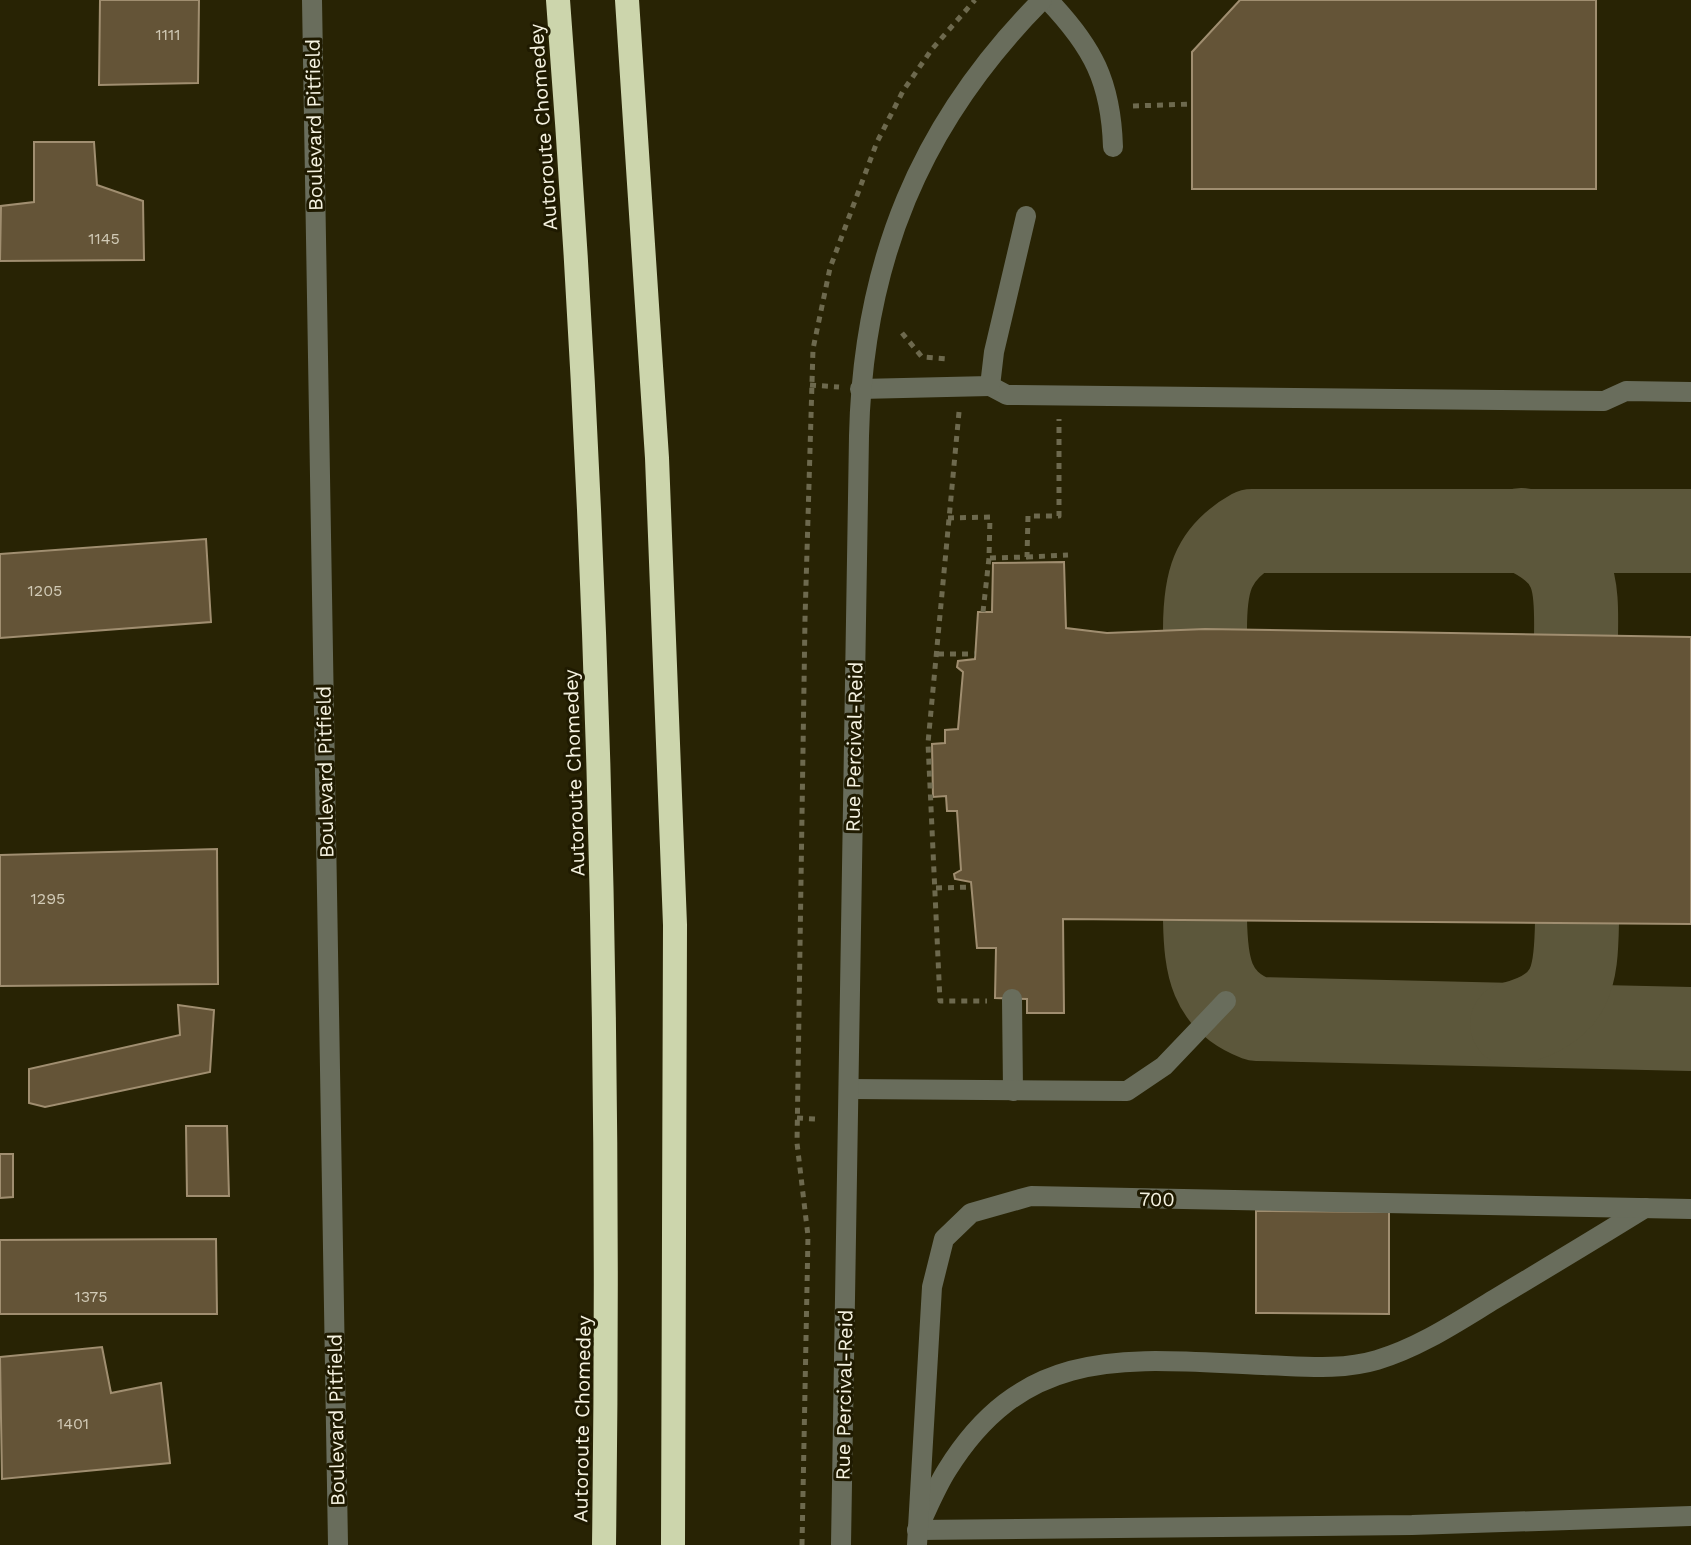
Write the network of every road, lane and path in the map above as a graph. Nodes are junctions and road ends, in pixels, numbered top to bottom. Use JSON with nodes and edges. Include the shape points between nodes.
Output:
{"nodes":[{"id":1,"x":312,"y":0,"type":"edge"},
{"id":2,"x":558,"y":0,"type":"edge"},
{"id":3,"x":627,"y":0,"type":"edge"},
{"id":4,"x":975,"y":0,"type":"edge"},
{"id":5,"x":1045,"y":0,"type":"edge"},
{"id":6,"x":1192,"y":104,"type":"dead end"},
{"id":7,"x":1112,"y":108,"type":"junction"},
{"id":8,"x":1113,"y":147,"type":"dead end"},
{"id":9,"x":1026,"y":216,"type":"dead end"},
{"id":10,"x":902,"y":333,"type":"dead end"},
{"id":11,"x":957,"y":359,"type":"dead end"},
{"id":12,"x":990,"y":386,"type":"junction"},
{"id":13,"x":860,"y":389,"type":"junction"},
{"id":14,"x":1691,"y":392,"type":"edge"},
{"id":15,"x":1050,"y":409,"type":"dead end"},
{"id":16,"x":959,"y":411,"type":"dead end"},
{"id":17,"x":948,"y":518,"type":"junction"},
{"id":18,"x":1068,"y":555,"type":"dead end"},
{"id":19,"x":1027,"y":557,"type":"junction"},
{"id":20,"x":989,"y":558,"type":"junction"},
{"id":21,"x":983,"y":612,"type":"dead end"},
{"id":22,"x":938,"y":654,"type":"junction"},
{"id":23,"x":975,"y":654,"type":"dead end"},
{"id":24,"x":972,"y":887,"type":"dead end"},
{"id":25,"x":936,"y":888,"type":"junction"},
{"id":26,"x":1012,"y":999,"type":"dead end"},
{"id":27,"x":987,"y":1001,"type":"dead end"},
{"id":28,"x":1226,"y":1001,"type":"dead end"},
{"id":29,"x":849,"y":1089,"type":"junction"},
{"id":30,"x":1013,"y":1091,"type":"junction"},
{"id":31,"x":797,"y":1118,"type":"junction"},
{"id":32,"x":816,"y":1119,"type":"dead end"},
{"id":33,"x":1645,"y":1208,"type":"junction"},
{"id":34,"x":1691,"y":1209,"type":"edge"},
{"id":35,"x":1691,"y":1516,"type":"edge"},
{"id":36,"x":917,"y":1537,"type":"edge"},
{"id":37,"x":338,"y":1545,"type":"edge"},
{"id":38,"x":604,"y":1545,"type":"edge"},
{"id":39,"x":673,"y":1545,"type":"edge"},
{"id":40,"x":802,"y":1545,"type":"edge"},
{"id":41,"x":841,"y":1545,"type":"edge"}],
"edges":[{"from":1,"to":37,"type":"street","name":"Boulevard Pitfield"},
{"from":2,"to":38,"type":"highway","name":"Autoroute Chomedey","via":[[591,560],[605,982]]},
{"from":3,"to":39,"type":"highway","via":[[655,429],[675,925]]},
{"from":4,"to":31,"type":"path","name":"Rue Percival-Reid","via":[[910,81],[877,142],[834,257],[817,322],[810,401]]},
{"from":5,"to":7,"type":"street","via":[[1070,22],[1098,65]]},
{"from":5,"to":13,"type":"street","name":"Rue Percival-Reid","via":[[1001,44],[948,114],[909,188],[874,293]]},
{"from":6,"to":7,"type":"path"},
{"from":7,"to":8,"type":"street"},
{"from":9,"to":12,"type":"street"},
{"from":10,"to":11,"type":"path","via":[[922,357]]},
{"from":12,"to":13,"type":"street"},
{"from":12,"to":14,"type":"street","via":[[1007,395],[1604,401],[1626,391]]},
{"from":13,"to":29,"type":"street","name":"Rue Percival-Reid"},
{"from":15,"to":19,"type":"path","via":[[1060,420],[1059,516],[1028,516]]},
{"from":16,"to":17,"type":"path"},
{"from":17,"to":20,"type":"path","via":[[990,517]]},
{"from":17,"to":22,"type":"path"},
{"from":18,"to":19,"type":"path"},
{"from":19,"to":20,"type":"path"},
{"from":20,"to":21,"type":"path"},
{"from":22,"to":23,"type":"path"},
{"from":22,"to":25,"type":"path","via":[[930,769]]},
{"from":24,"to":25,"type":"path"},
{"from":25,"to":27,"type":"path","via":[[940,1001]]},
{"from":26,"to":30,"type":"street"},
{"from":28,"to":30,"type":"street","via":[[1164,1066],[1127,1091]]},
{"from":29,"to":30,"type":"street"},
{"from":29,"to":41,"type":"street","name":"Rue Percival-Reid"},
{"from":31,"to":32,"type":"path"},
{"from":31,"to":40,"type":"path","name":"Rue Percival-Reid","via":[[808,1236]]},
{"from":33,"to":34,"type":"street","name":"700"},
{"from":33,"to":36,"type":"street","via":[[1420,1344],[1377,1360],[1342,1368],[1133,1360],[1082,1365],[1042,1381],[1002,1405],[975,1431],[946,1471]]},
{"from":33,"to":36,"type":"street","name":"700","via":[[1031,1196],[971,1213],[944,1239],[932,1287]]},
{"from":35,"to":36,"type":"street"}]}
